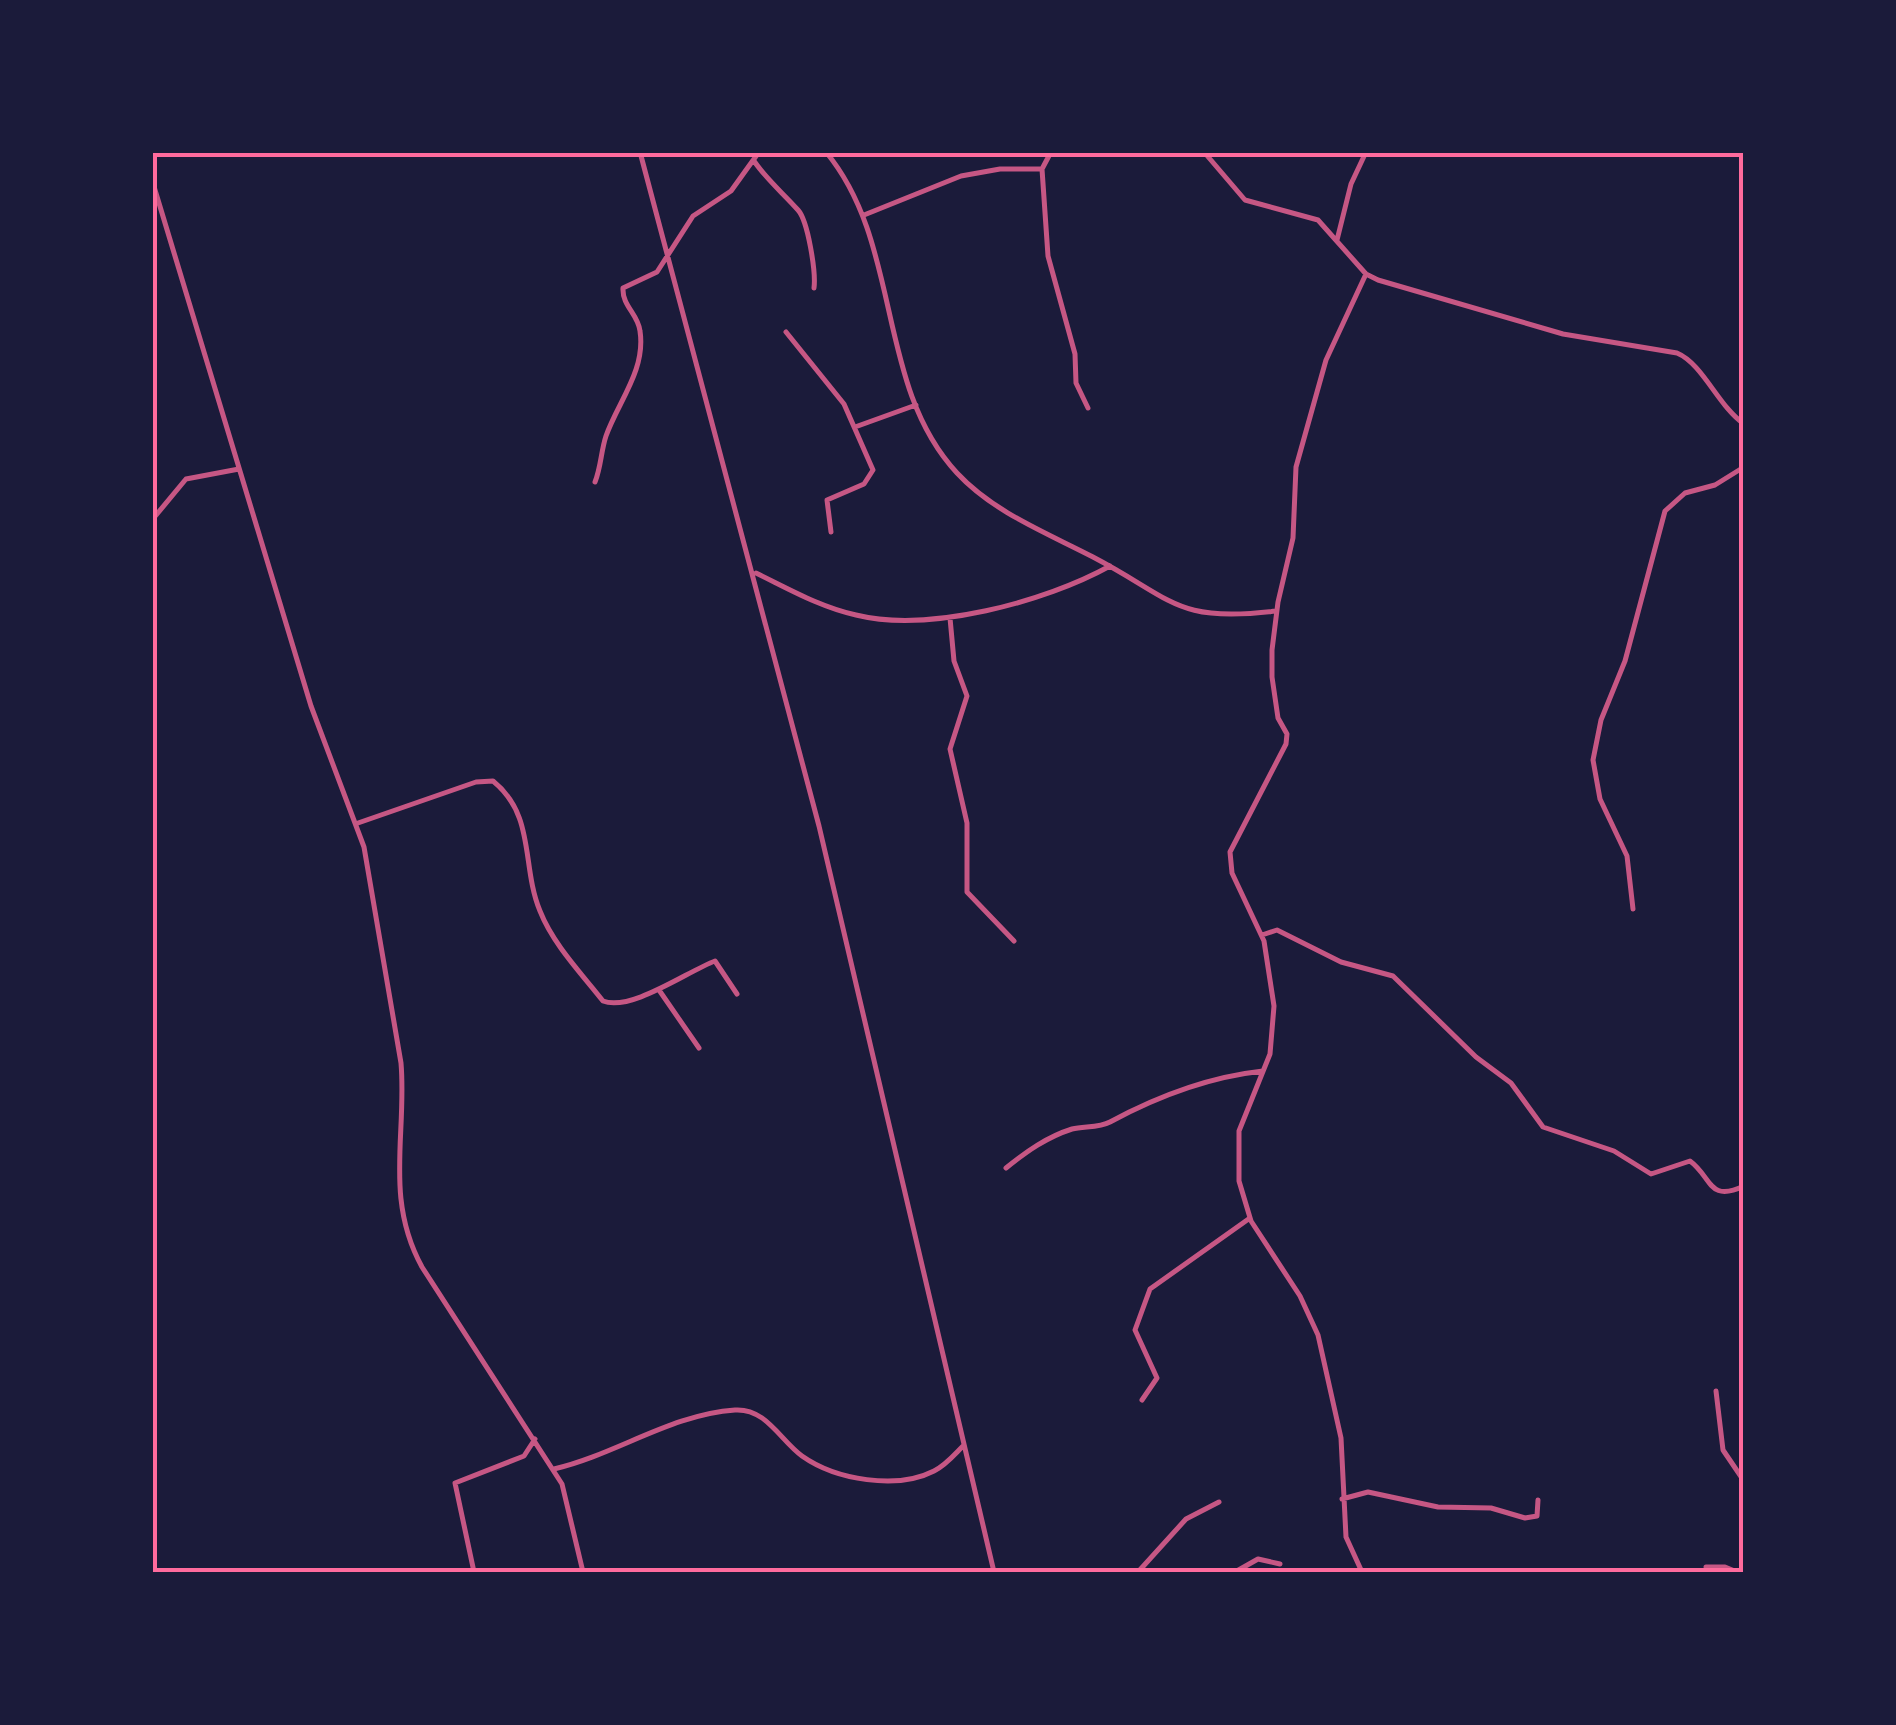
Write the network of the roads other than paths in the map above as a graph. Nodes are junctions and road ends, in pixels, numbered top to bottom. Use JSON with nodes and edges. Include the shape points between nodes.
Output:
{"nodes":[{"id":1,"x":640,"y":152,"type":"edge"},
{"id":2,"x":759,"y":152,"type":"edge"},
{"id":3,"x":826,"y":152,"type":"edge"},
{"id":4,"x":1050,"y":152,"type":"edge"},
{"id":5,"x":1204,"y":152,"type":"edge"},
{"id":6,"x":1366,"y":152,"type":"edge"},
{"id":7,"x":754,"y":161,"type":"junction"},
{"id":8,"x":1042,"y":168,"type":"junction"},
{"id":9,"x":152,"y":180,"type":"edge"},
{"id":10,"x":864,"y":215,"type":"junction"},
{"id":11,"x":1337,"y":240,"type":"junction"},
{"id":12,"x":667,"y":256,"type":"junction"},
{"id":13,"x":1366,"y":274,"type":"junction"},
{"id":14,"x":814,"y":288,"type":"dead end"},
{"id":15,"x":786,"y":332,"type":"dead end"},
{"id":16,"x":916,"y":405,"type":"junction"},
{"id":17,"x":1088,"y":408,"type":"dead end"},
{"id":18,"x":1744,"y":424,"type":"edge"},
{"id":19,"x":854,"y":427,"type":"junction"},
{"id":20,"x":1744,"y":467,"type":"edge"},
{"id":21,"x":239,"y":469,"type":"junction"},
{"id":22,"x":595,"y":482,"type":"dead end"},
{"id":23,"x":152,"y":520,"type":"edge"},
{"id":24,"x":830,"y":532,"type":"dead end"},
{"id":25,"x":1110,"y":566,"type":"junction"},
{"id":26,"x":754,"y":572,"type":"junction"},
{"id":27,"x":1276,"y":611,"type":"junction"},
{"id":28,"x":950,"y":618,"type":"junction"},
{"id":29,"x":357,"y":823,"type":"junction"},
{"id":30,"x":1633,"y":909,"type":"dead end"},
{"id":31,"x":1262,"y":935,"type":"junction"},
{"id":32,"x":1014,"y":940,"type":"dead end"},
{"id":33,"x":660,"y":990,"type":"junction"},
{"id":34,"x":737,"y":994,"type":"dead end"},
{"id":35,"x":699,"y":1048,"type":"dead end"},
{"id":36,"x":1263,"y":1071,"type":"junction"},
{"id":37,"x":1006,"y":1168,"type":"dead end"},
{"id":38,"x":1744,"y":1186,"type":"edge"},
{"id":39,"x":1250,"y":1218,"type":"junction"},
{"id":40,"x":1716,"y":1391,"type":"dead end"},
{"id":41,"x":1142,"y":1400,"type":"dead end"},
{"id":42,"x":535,"y":1439,"type":"junction"},
{"id":43,"x":964,"y":1446,"type":"junction"},
{"id":44,"x":554,"y":1469,"type":"junction"},
{"id":45,"x":1744,"y":1481,"type":"edge"},
{"id":46,"x":1342,"y":1500,"type":"junction"},
{"id":47,"x":1538,"y":1500,"type":"dead end"},
{"id":48,"x":1219,"y":1502,"type":"dead end"},
{"id":49,"x":1280,"y":1564,"type":"dead end"},
{"id":50,"x":1706,"y":1567,"type":"dead end"},
{"id":51,"x":474,"y":1572,"type":"edge"},
{"id":52,"x":583,"y":1572,"type":"edge"},
{"id":53,"x":994,"y":1572,"type":"edge"},
{"id":54,"x":1138,"y":1572,"type":"edge"},
{"id":55,"x":1235,"y":1572,"type":"edge"},
{"id":56,"x":1362,"y":1572,"type":"edge"},
{"id":57,"x":1738,"y":1572,"type":"edge"}],
"edges":[{"from":1,"to":12,"type":"street"},
{"from":2,"to":7,"type":"street"},
{"from":3,"to":10,"type":"street"},
{"from":4,"to":8,"type":"street"},
{"from":5,"to":11,"type":"street","via":[[1245,200],[1310,216]]},
{"from":6,"to":11,"type":"street"},
{"from":7,"to":12,"type":"street","via":[[730,191],[693,216]]},
{"from":7,"to":14,"type":"street","via":[[803,216],[816,265]]},
{"from":8,"to":10,"type":"street","via":[[961,176]]},
{"from":8,"to":17,"type":"street","via":[[1048,256]]},
{"from":9,"to":21,"type":"street"},
{"from":10,"to":16,"type":"street"},
{"from":11,"to":13,"type":"street"},
{"from":12,"to":22,"type":"street","via":[[657,272],[623,288],[639,344],[633,382],[610,424]]},
{"from":12,"to":26,"type":"street"},
{"from":13,"to":18,"type":"street","via":[[1563,334],[1677,352]]},
{"from":13,"to":27,"type":"street","via":[[1326,360],[1306,428]]},
{"from":15,"to":19,"type":"street","via":[[844,404]]},
{"from":16,"to":19,"type":"street"},
{"from":16,"to":25,"type":"street","via":[[960,477],[1004,510]]},
{"from":19,"to":24,"type":"street","via":[[873,476],[827,500]]},
{"from":20,"to":30,"type":"street","via":[[1675,498],[1664,511],[1626,661],[1601,720],[1592,773],[1627,856]]},
{"from":21,"to":23,"type":"street","via":[[186,479]]},
{"from":21,"to":29,"type":"street","via":[[311,706]]},
{"from":25,"to":27,"type":"street","via":[[1201,615]]},
{"from":25,"to":28,"type":"street","via":[[1050,592]]},
{"from":26,"to":28,"type":"street","via":[[800,597],[858,616]]},
{"from":26,"to":43,"type":"street"},
{"from":27,"to":31,"type":"street","via":[[1272,678],[1286,744],[1236,832],[1229,860]]},
{"from":28,"to":32,"type":"street","via":[[952,651],[967,696],[950,749],[967,824],[967,892]]},
{"from":29,"to":33,"type":"street","via":[[493,781],[518,810],[526,832],[542,916],[603,1001]]},
{"from":29,"to":42,"type":"street","via":[[401,1063],[397,1124],[406,1231],[422,1267]]},
{"from":31,"to":36,"type":"street","via":[[1274,1006]]},
{"from":31,"to":38,"type":"street","via":[[1277,930],[1341,962],[1393,976],[1511,1083],[1552,1134],[1600,1145],[1652,1174],[1690,1161],[1716,1190]]},
{"from":33,"to":34,"type":"street","via":[[715,961]]},
{"from":33,"to":35,"type":"street"},
{"from":36,"to":37,"type":"street","via":[[1212,1078],[1105,1124],[1070,1130],[1033,1146]]},
{"from":36,"to":39,"type":"street","via":[[1239,1131],[1239,1181]]},
{"from":39,"to":41,"type":"street","via":[[1148,1292],[1135,1330],[1156,1378]]},
{"from":39,"to":46,"type":"street","via":[[1318,1334],[1341,1438]]},
{"from":40,"to":45,"type":"street","via":[[1722,1450]]},
{"from":42,"to":44,"type":"street"},
{"from":42,"to":51,"type":"street","via":[[524,1456],[455,1484]]},
{"from":43,"to":44,"type":"street","via":[[932,1472],[874,1479],[808,1460],[761,1416],[737,1410]]},
{"from":43,"to":53,"type":"street"},
{"from":44,"to":52,"type":"street"},
{"from":46,"to":47,"type":"street","via":[[1368,1492],[1438,1507],[1496,1508],[1525,1518],[1536,1516]]},
{"from":46,"to":56,"type":"street","via":[[1348,1546]]},
{"from":48,"to":54,"type":"street","via":[[1186,1519]]},
{"from":49,"to":55,"type":"street","via":[[1258,1558]]},
{"from":50,"to":57,"type":"street"}]}
